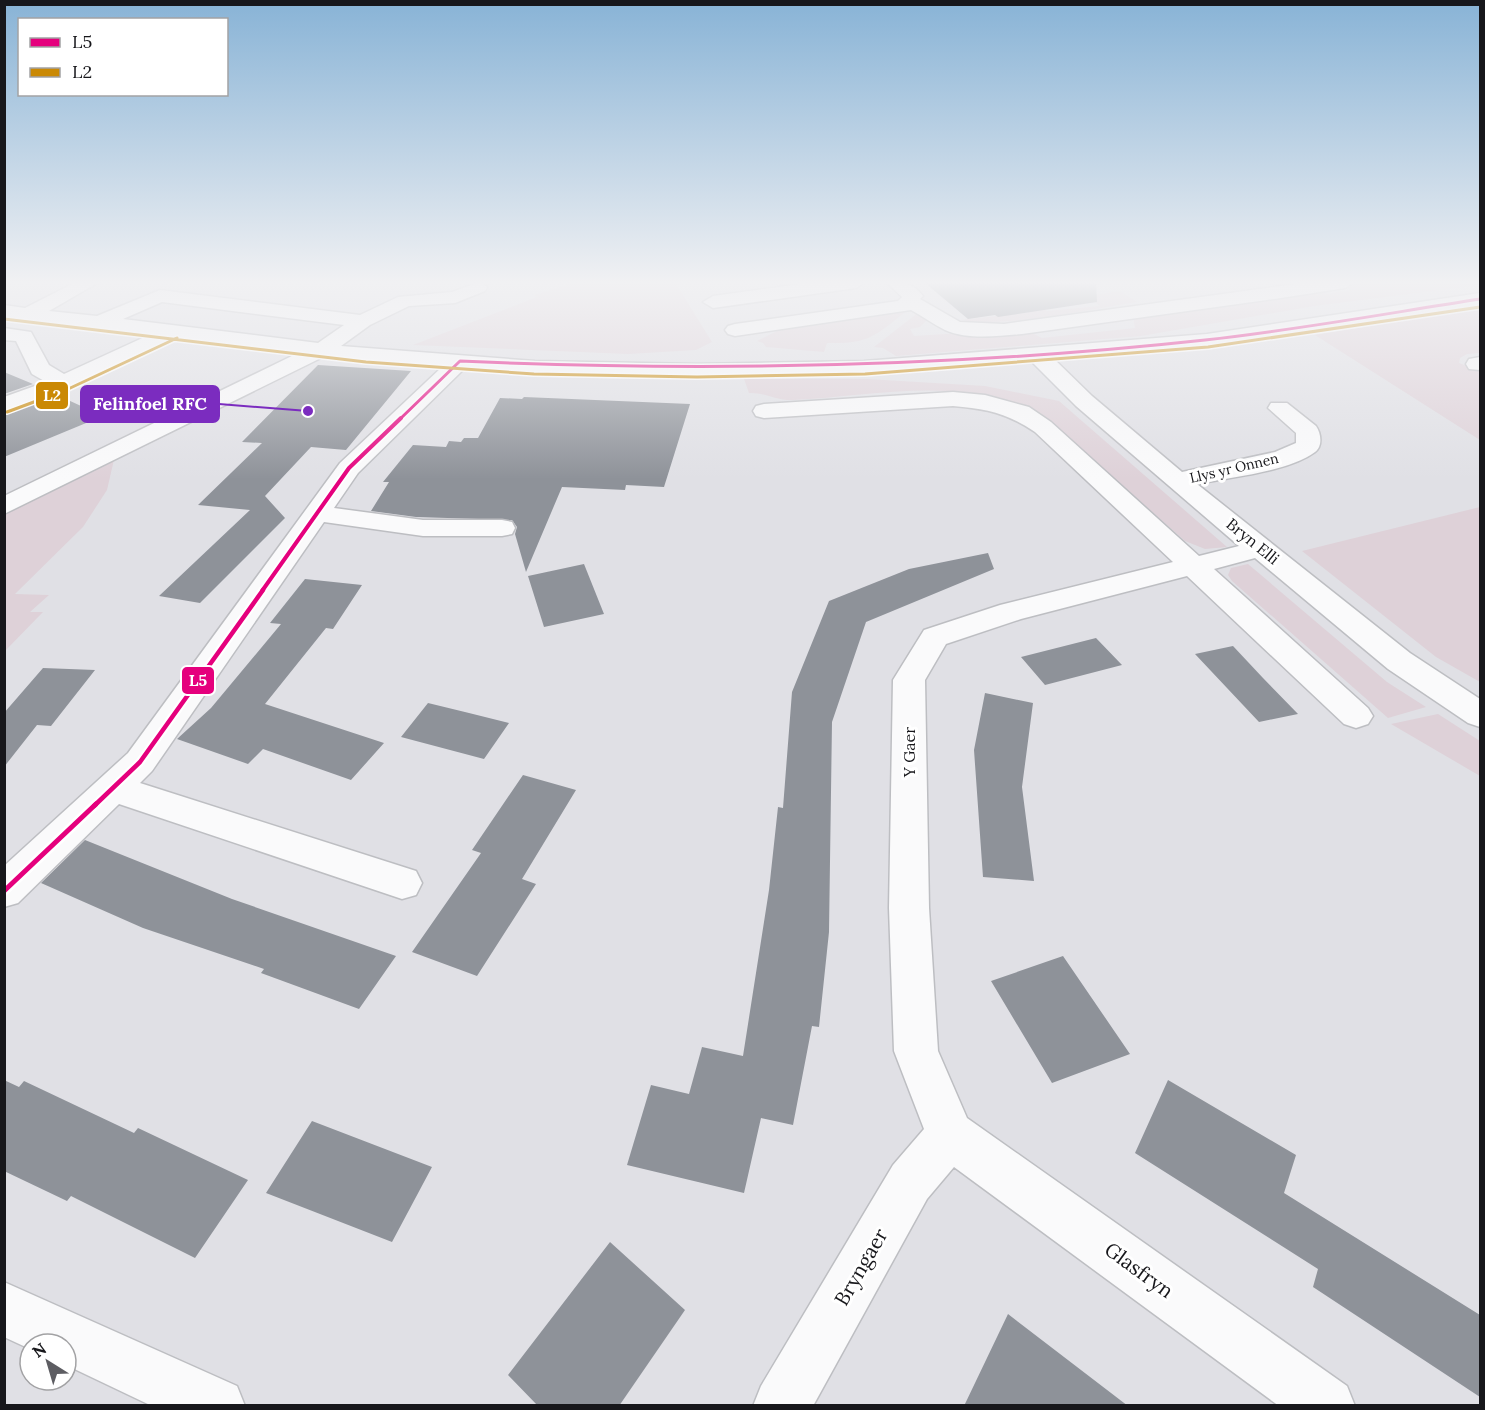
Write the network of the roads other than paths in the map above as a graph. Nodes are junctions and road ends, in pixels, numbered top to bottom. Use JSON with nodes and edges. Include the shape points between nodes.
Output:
{"nodes":[{"id":1,"x":30,"y":348,"type":"edge"},
{"id":2,"x":136,"y":348,"type":"edge"},
{"id":3,"x":305,"y":348,"type":"edge"},
{"id":4,"x":324,"y":348,"type":"edge"},
{"id":5,"x":742,"y":348,"type":"edge"},
{"id":6,"x":1119,"y":348,"type":"edge"},
{"id":7,"x":321,"y":350,"type":"junction"},
{"id":8,"x":1037,"y":355,"type":"junction"},
{"id":9,"x":460,"y":361,"type":"junction"},
{"id":10,"x":746,"y":369,"type":"junction"},
{"id":11,"x":63,"y":382,"type":"junction"},
{"id":12,"x":4,"y":405,"type":"edge"},
{"id":13,"x":1279,"y":408,"type":"dead end"},
{"id":14,"x":764,"y":411,"type":"dead end"},
{"id":15,"x":1177,"y":481,"type":"junction"},
{"id":16,"x":4,"y":506,"type":"edge"},
{"id":17,"x":316,"y":513,"type":"junction"},
{"id":18,"x":502,"y":528,"type":"dead end"},
{"id":19,"x":1263,"y":548,"type":"junction"},
{"id":20,"x":1193,"y":567,"type":"junction"},
{"id":21,"x":1480,"y":715,"type":"edge"},
{"id":22,"x":1356,"y":716,"type":"dead end"},
{"id":23,"x":112,"y":788,"type":"junction"},
{"id":24,"x":402,"y":883,"type":"dead end"},
{"id":25,"x":4,"y":891,"type":"edge"},
{"id":26,"x":950,"y":1134,"type":"junction"},
{"id":27,"x":4,"y":1309,"type":"edge"},
{"id":28,"x":217,"y":1406,"type":"edge"},
{"id":29,"x":781,"y":1406,"type":"edge"},
{"id":30,"x":1327,"y":1406,"type":"edge"}],
"edges":[{"from":1,"to":11,"type":"street","via":[[40,369]]},
{"from":2,"to":11,"type":"street"},
{"from":3,"to":7,"type":"street"},
{"from":4,"to":7,"type":"street"},
{"from":5,"to":10,"type":"street"},
{"from":6,"to":8,"type":"street"},
{"from":7,"to":9,"type":"street"},
{"from":7,"to":16,"type":"street"},
{"from":8,"to":10,"type":"street"},
{"from":8,"to":15,"type":"street","name":"Bryn Elli"},
{"from":9,"to":10,"type":"street","via":[[535,367]]},
{"from":9,"to":17,"type":"street","via":[[349,468]]},
{"from":11,"to":12,"type":"street"},
{"from":13,"to":15,"type":"street","name":"Llys yr Onnen","via":[[1308,430],[1308,446],[1283,458]]},
{"from":14,"to":20,"type":"street","via":[[953,399],[985,402],[1021,412]]},
{"from":15,"to":19,"type":"street","name":"Bryn Elli"},
{"from":17,"to":18,"type":"street","via":[[423,528]]},
{"from":17,"to":23,"type":"street","via":[[140,762]]},
{"from":19,"to":20,"type":"street","name":"Y Gaer"},
{"from":19,"to":21,"type":"street","name":"Bryn Elli","via":[[1399,661]]},
{"from":20,"to":22,"type":"street"},
{"from":20,"to":26,"type":"street","name":"Y Gaer","via":[[1011,612],[935,637],[909,680],[909,908],[916,1051]]},
{"from":23,"to":24,"type":"street"},
{"from":23,"to":25,"type":"street"},
{"from":26,"to":29,"type":"street","name":"Bryngaer","via":[[910,1182]]},
{"from":26,"to":30,"type":"street","name":"Glasfryn"},
{"from":27,"to":28,"type":"street"}]}
